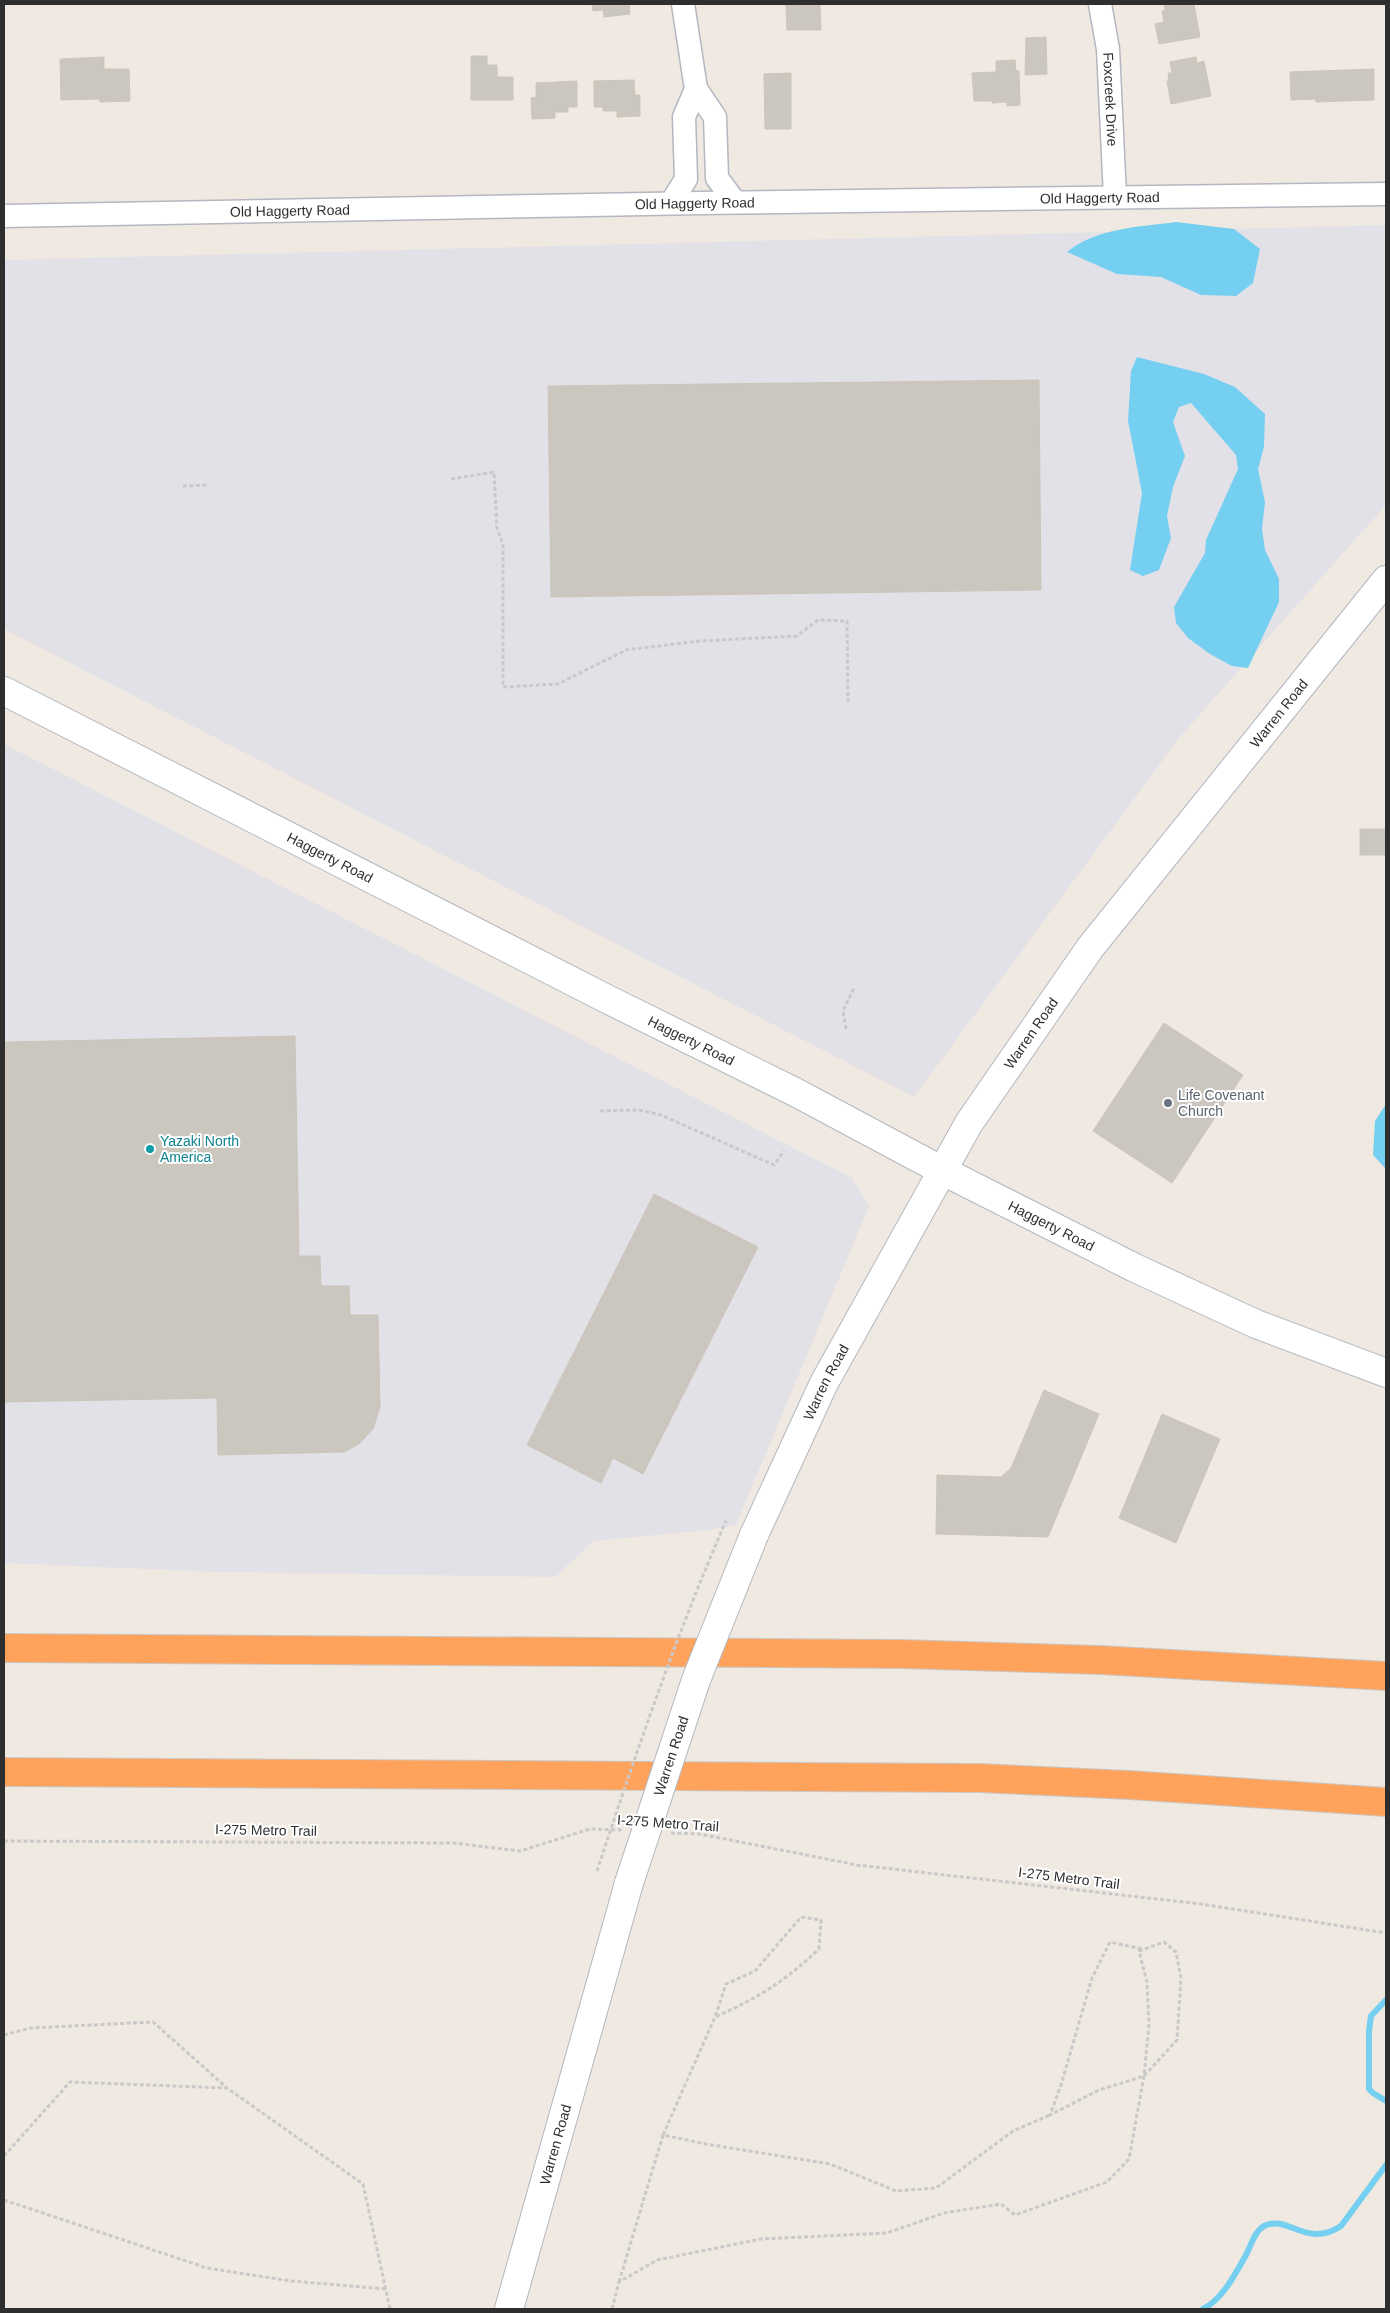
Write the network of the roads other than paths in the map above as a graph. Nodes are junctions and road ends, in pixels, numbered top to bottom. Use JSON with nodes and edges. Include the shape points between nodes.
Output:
{"nodes":[{"id":1,"x":683,"y":4,"type":"edge"},
{"id":2,"x":1100,"y":4,"type":"edge"},
{"id":3,"x":696,"y":89,"type":"junction"},
{"id":4,"x":1386,"y":194,"type":"edge"},
{"id":5,"x":1115,"y":197,"type":"junction"},
{"id":6,"x":735,"y":202,"type":"junction"},
{"id":7,"x":671,"y":203,"type":"junction"},
{"id":8,"x":4,"y":216,"type":"edge"},
{"id":9,"x":1386,"y":580,"type":"edge"},
{"id":10,"x":4,"y":691,"type":"edge"},
{"id":11,"x":941,"y":1170,"type":"junction"},
{"id":12,"x":1386,"y":1373,"type":"edge"},
{"id":13,"x":4,"y":1648,"type":"edge"},
{"id":14,"x":1386,"y":1676,"type":"edge"},
{"id":15,"x":4,"y":1772,"type":"edge"},
{"id":16,"x":1386,"y":1802,"type":"edge"},
{"id":17,"x":509,"y":2309,"type":"edge"}],
"edges":[{"from":1,"to":3,"type":"street"},
{"from":2,"to":5,"type":"street","name":"Foxcreek Drive","via":[[1108,49]]},
{"from":3,"to":6,"type":"street","via":[[715,116],[717,178]]},
{"from":3,"to":7,"type":"street","via":[[684,117],[686,179]]},
{"from":4,"to":5,"type":"street","name":"Old Haggerty Road"},
{"from":5,"to":6,"type":"street","name":"Old Haggerty Road"},
{"from":6,"to":7,"type":"street","name":"Old Haggerty Road"},
{"from":7,"to":8,"type":"street","name":"Old Haggerty Road"},
{"from":9,"to":11,"type":"main road","name":"Warren Road","via":[[1070,974]]},
{"from":10,"to":11,"type":"main road","name":"Haggerty Road","via":[[794,1092]]},
{"from":11,"to":12,"type":"main road","name":"Haggerty Road","via":[[1200,1299]]},
{"from":11,"to":17,"type":"main road","name":"Warren Road","bridge":true,"via":[[824,1384],[754,1535],[696,1680],[629,1883]]},
{"from":13,"to":14,"type":"highway","via":[[900,1654],[1100,1660]]},
{"from":15,"to":16,"type":"highway","via":[[978,1778]]}]}
